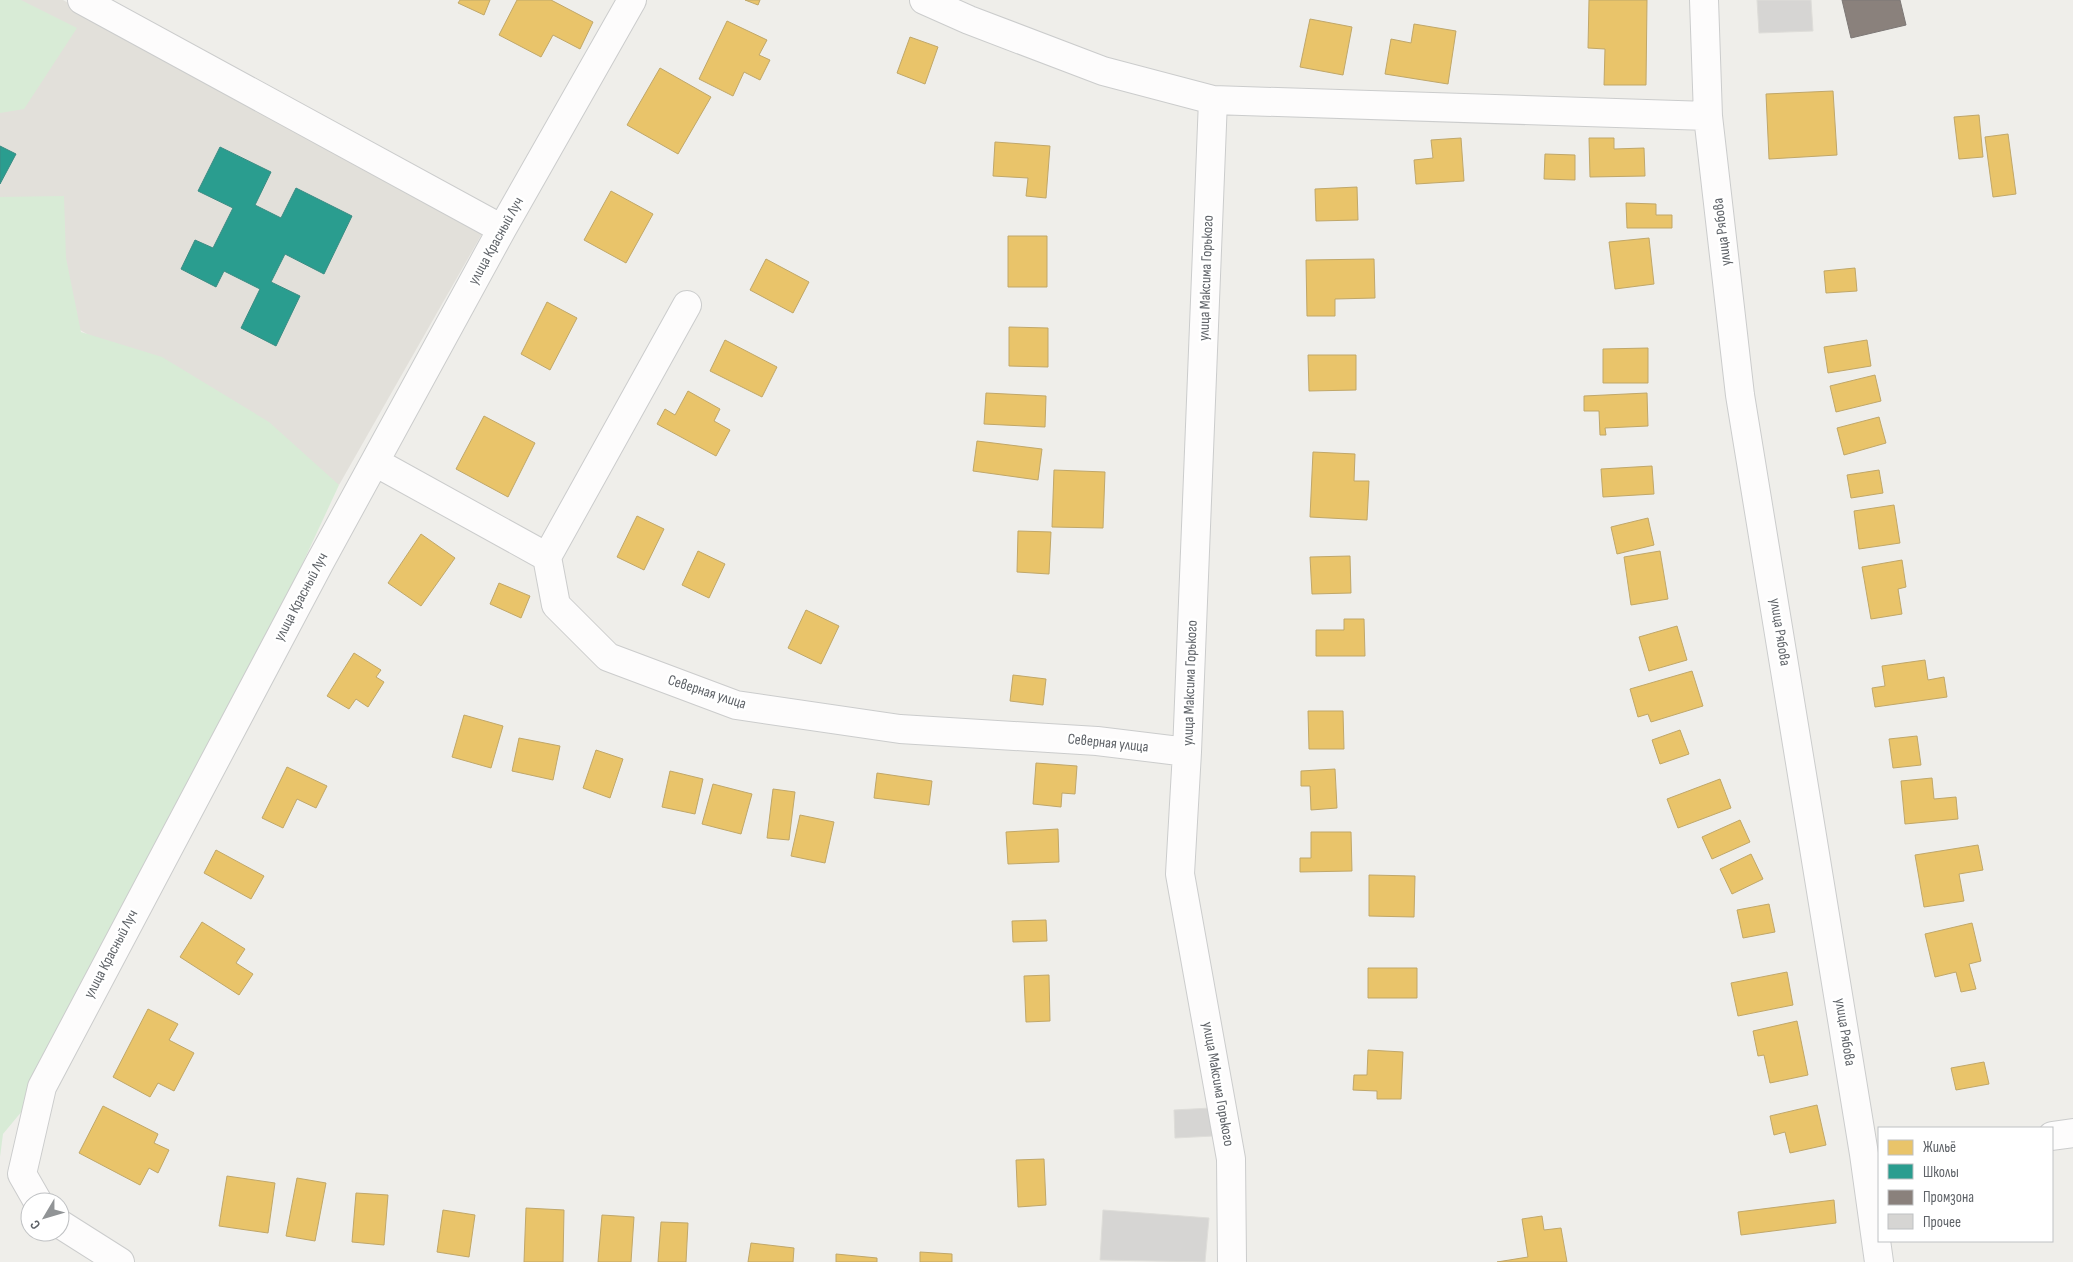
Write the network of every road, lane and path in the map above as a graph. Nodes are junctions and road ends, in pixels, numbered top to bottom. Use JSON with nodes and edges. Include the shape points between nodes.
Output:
{"nodes":[{"id":1,"x":82,"y":0,"type":"edge"},
{"id":2,"x":924,"y":0,"type":"edge"},
{"id":3,"x":1704,"y":0,"type":"edge"},
{"id":4,"x":627,"y":2,"type":"edge"},
{"id":5,"x":1213,"y":100,"type":"junction"},
{"id":6,"x":1708,"y":116,"type":"junction"},
{"id":7,"x":502,"y":229,"type":"junction"},
{"id":8,"x":687,"y":305,"type":"dead end"},
{"id":9,"x":375,"y":462,"type":"junction"},
{"id":10,"x":547,"y":557,"type":"junction"},
{"id":11,"x":1187,"y":752,"type":"junction"},
{"id":12,"x":2073,"y":1134,"type":"edge"},
{"id":13,"x":2053,"y":1136,"type":"edge"},
{"id":14,"x":1872,"y":1154,"type":"edge"},
{"id":15,"x":32,"y":1192,"type":"edge"},
{"id":16,"x":70,"y":1230,"type":"edge"},
{"id":17,"x":120,"y":1262,"type":"edge"},
{"id":18,"x":1232,"y":1262,"type":"edge"},
{"id":19,"x":1879,"y":1262,"type":"edge"}],
"edges":[{"from":1,"to":7,"type":"street"},
{"from":2,"to":5,"type":"street","via":[[1103,71]]},
{"from":3,"to":6,"type":"street","name":"улица Рябова"},
{"from":4,"to":7,"type":"street","name":"улица Красный Луч"},
{"from":5,"to":6,"type":"street"},
{"from":5,"to":11,"type":"street","name":"улица Максима Горького"},
{"from":6,"to":14,"type":"street","name":"улица Рябова","via":[[1740,395]]},
{"from":7,"to":9,"type":"street","name":"улица Красный Луч"},
{"from":8,"to":10,"type":"street"},
{"from":9,"to":10,"type":"street"},
{"from":9,"to":15,"type":"street","name":"улица Красный Луч","via":[[195,794],[42,1087],[22,1174]]},
{"from":10,"to":11,"type":"street","name":"Северная улица","via":[[556,605],[608,657],[736,704],[900,729],[1097,741]]},
{"from":11,"to":18,"type":"street","name":"улица Максима Горького","via":[[1180,874],[1231,1159]]},
{"from":12,"to":13,"type":"street"},
{"from":14,"to":19,"type":"street","name":"улица Рябова"},
{"from":16,"to":17,"type":"street"}]}
